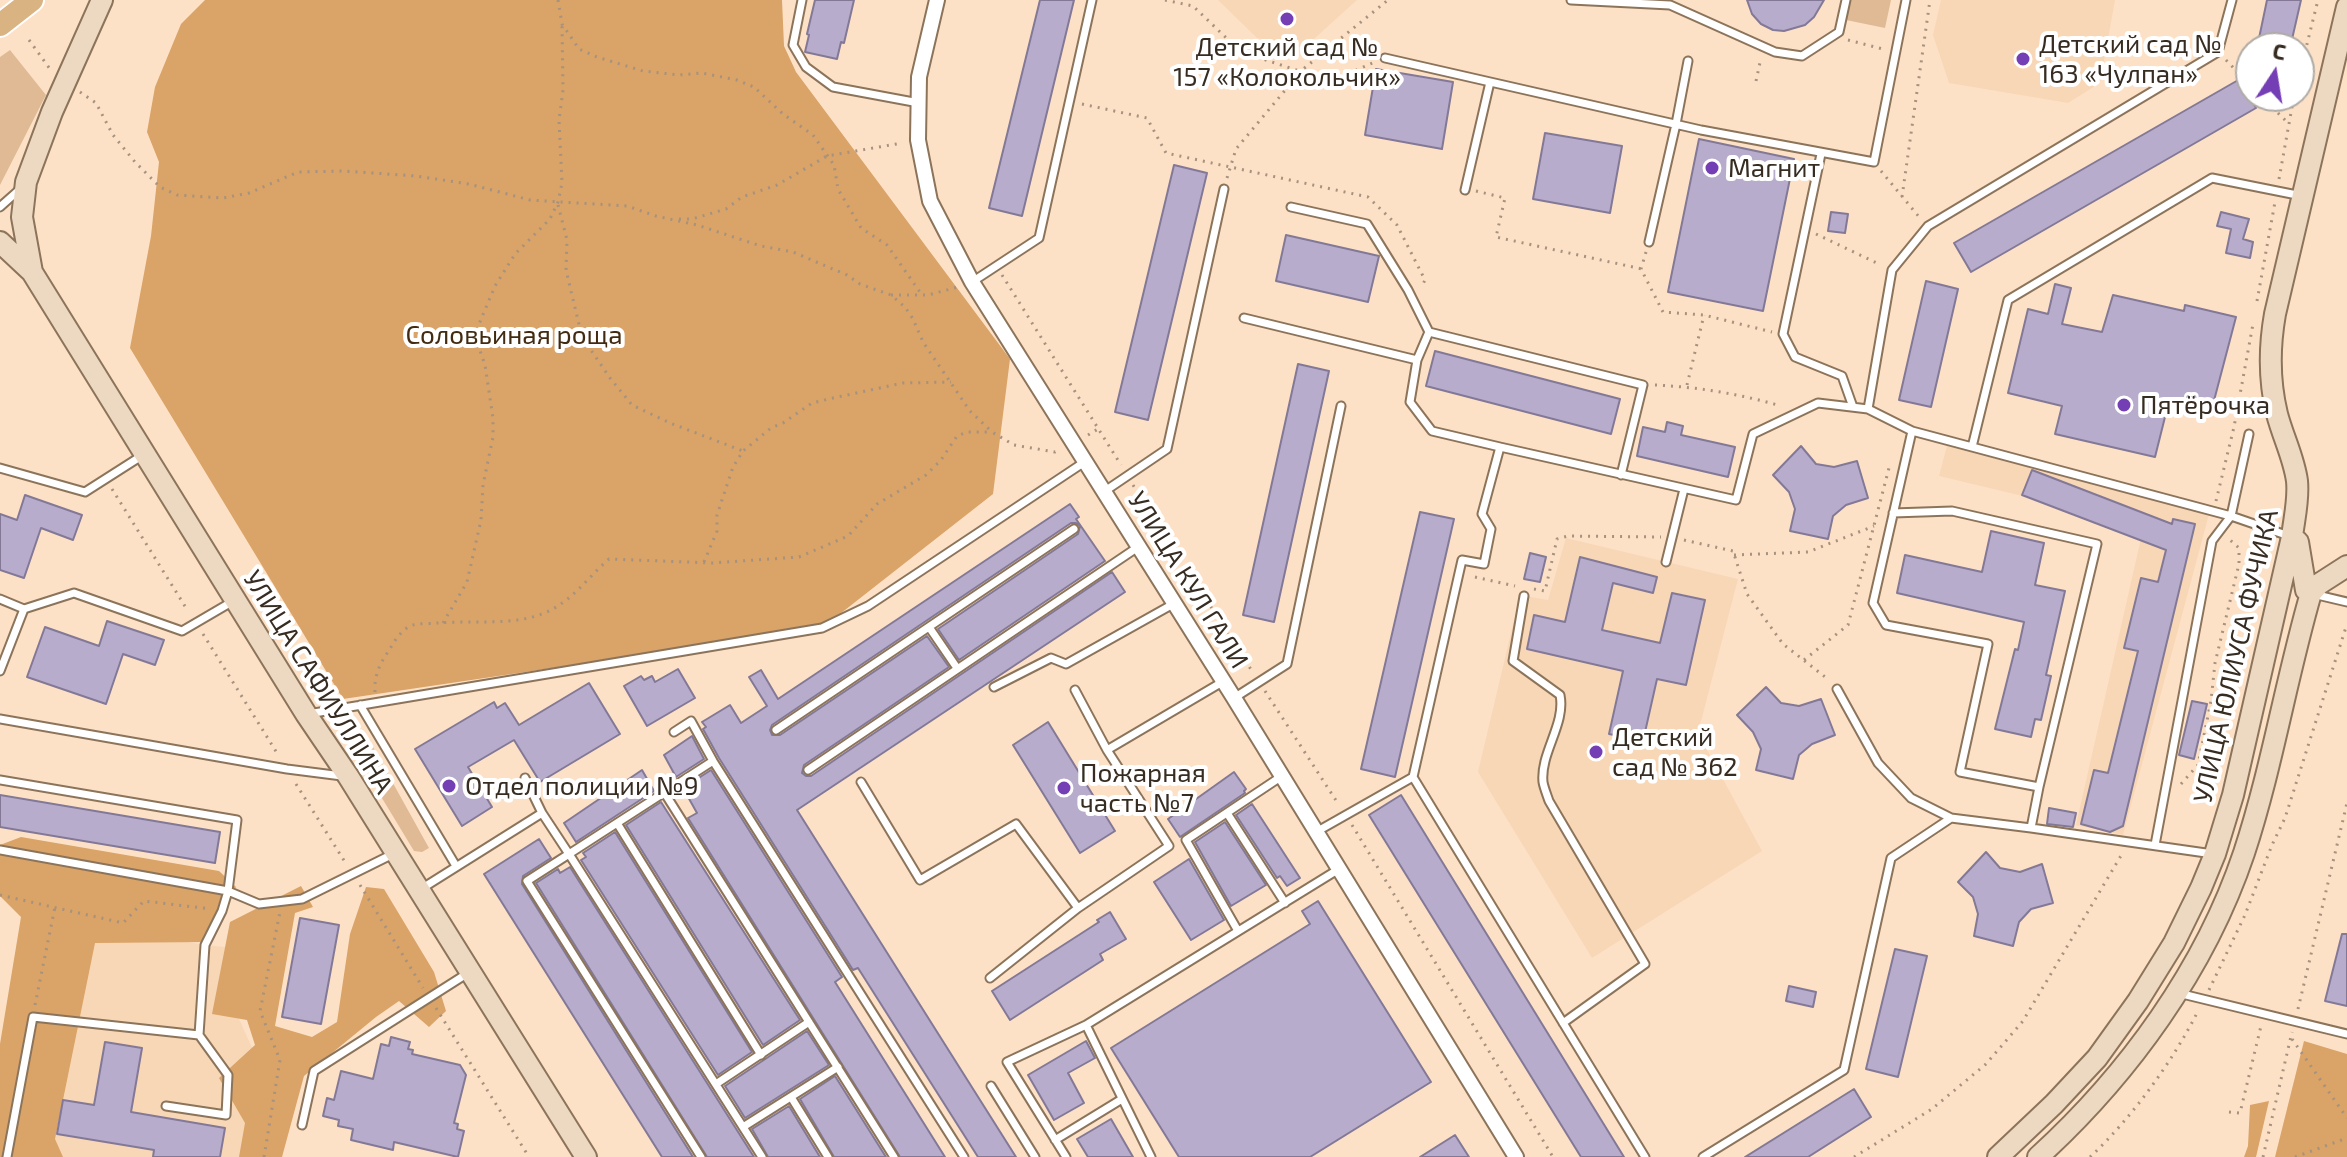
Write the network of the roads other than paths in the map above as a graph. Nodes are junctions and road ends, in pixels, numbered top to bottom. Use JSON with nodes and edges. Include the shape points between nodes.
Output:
{"nodes":[{"id":1,"x":32,"y":0,"type":"edge"},
{"id":2,"x":102,"y":0,"type":"edge"},
{"id":3,"x":802,"y":0,"type":"edge"},
{"id":4,"x":937,"y":0,"type":"edge"},
{"id":5,"x":1092,"y":0,"type":"edge"},
{"id":6,"x":1571,"y":0,"type":"edge"},
{"id":7,"x":1592,"y":0,"type":"edge"},
{"id":8,"x":1846,"y":0,"type":"edge"},
{"id":9,"x":1906,"y":0,"type":"edge"},
{"id":10,"x":2232,"y":0,"type":"edge"},
{"id":11,"x":1632,"y":2,"type":"edge"},
{"id":12,"x":1670,"y":3,"type":"edge"},
{"id":13,"x":2347,"y":7,"type":"edge"},
{"id":14,"x":0,"y":25,"type":"edge"},
{"id":15,"x":1385,"y":58,"type":"road end"},
{"id":16,"x":1688,"y":61,"type":"dead end"},
{"id":17,"x":1490,"y":82,"type":"junction"},
{"id":18,"x":919,"y":103,"type":"junction"},
{"id":19,"x":1676,"y":124,"type":"junction"},
{"id":20,"x":1821,"y":154,"type":"junction"},
{"id":21,"x":26,"y":182,"type":"junction"},
{"id":22,"x":1224,"y":189,"type":"road end"},
{"id":23,"x":1465,"y":190,"type":"road end"},
{"id":24,"x":2303,"y":196,"type":"junction"},
{"id":25,"x":0,"y":207,"type":"edge"},
{"id":26,"x":1291,"y":207,"type":"dead end"},
{"id":27,"x":0,"y":242,"type":"edge"},
{"id":28,"x":1649,"y":242,"type":"road end"},
{"id":29,"x":32,"y":272,"type":"junction"},
{"id":30,"x":972,"y":282,"type":"junction"},
{"id":31,"x":1244,"y":318,"type":"dead end"},
{"id":32,"x":1429,"y":332,"type":"junction"},
{"id":33,"x":1417,"y":360,"type":"junction"},
{"id":34,"x":1341,"y":406,"type":"dead end"},
{"id":35,"x":1853,"y":407,"type":"junction"},
{"id":36,"x":1868,"y":409,"type":"junction"},
{"id":37,"x":1912,"y":431,"type":"junction"},
{"id":38,"x":2249,"y":434,"type":"dead end"},
{"id":39,"x":1500,"y":447,"type":"junction"},
{"id":40,"x":1972,"y":447,"type":"junction"},
{"id":41,"x":145,"y":454,"type":"junction"},
{"id":42,"x":1086,"y":461,"type":"junction"},
{"id":43,"x":0,"y":468,"type":"edge"},
{"id":44,"x":1621,"y":475,"type":"junction"},
{"id":45,"x":1684,"y":489,"type":"junction"},
{"id":46,"x":1105,"y":491,"type":"junction"},
{"id":47,"x":1893,"y":513,"type":"junction"},
{"id":48,"x":2231,"y":516,"type":"junction"},
{"id":49,"x":1074,"y":529,"type":"dead end"},
{"id":50,"x":2292,"y":537,"type":"junction"},
{"id":51,"x":1139,"y":546,"type":"junction"},
{"id":52,"x":1666,"y":562,"type":"dead end"},
{"id":53,"x":2347,"y":566,"type":"edge"},
{"id":54,"x":2311,"y":593,"type":"junction"},
{"id":55,"x":1524,"y":596,"type":"dead end"},
{"id":56,"x":0,"y":599,"type":"edge"},
{"id":57,"x":235,"y":600,"type":"junction"},
{"id":58,"x":2347,"y":602,"type":"edge"},
{"id":59,"x":1175,"y":603,"type":"junction"},
{"id":60,"x":24,"y":609,"type":"junction"},
{"id":61,"x":929,"y":627,"type":"junction"},
{"id":62,"x":957,"y":668,"type":"junction"},
{"id":63,"x":0,"y":671,"type":"edge"},
{"id":64,"x":1224,"y":681,"type":"junction"},
{"id":65,"x":994,"y":687,"type":"dead end"},
{"id":66,"x":1837,"y":689,"type":"road end"},
{"id":67,"x":1075,"y":690,"type":"dead end"},
{"id":68,"x":1234,"y":698,"type":"junction"},
{"id":69,"x":360,"y":705,"type":"junction"},
{"id":70,"x":306,"y":714,"type":"junction"},
{"id":71,"x":0,"y":719,"type":"edge"},
{"id":72,"x":776,"y":730,"type":"dead end"},
{"id":73,"x":674,"y":732,"type":"dead end"},
{"id":74,"x":1107,"y":750,"type":"junction"},
{"id":75,"x":713,"y":761,"type":"junction"},
{"id":76,"x":808,"y":770,"type":"dead end"},
{"id":77,"x":348,"y":776,"type":"junction"},
{"id":78,"x":1282,"y":776,"type":"junction"},
{"id":79,"x":1413,"y":777,"type":"junction"},
{"id":80,"x":525,"y":778,"type":"dead end"},
{"id":81,"x":0,"y":780,"type":"edge"},
{"id":82,"x":861,"y":782,"type":"dead end"},
{"id":83,"x":2039,"y":787,"type":"junction"},
{"id":84,"x":664,"y":792,"type":"junction"},
{"id":85,"x":542,"y":813,"type":"junction"},
{"id":86,"x":1227,"y":813,"type":"junction"},
{"id":87,"x":1951,"y":818,"type":"junction"},
{"id":88,"x":617,"y":823,"type":"junction"},
{"id":89,"x":2031,"y":828,"type":"junction"},
{"id":90,"x":1316,"y":832,"type":"junction"},
{"id":91,"x":2155,"y":845,"type":"junction"},
{"id":92,"x":0,"y":850,"type":"edge"},
{"id":93,"x":395,"y":853,"type":"junction"},
{"id":94,"x":569,"y":854,"type":"junction"},
{"id":95,"x":2215,"y":854,"type":"junction"},
{"id":96,"x":456,"y":866,"type":"junction"},
{"id":97,"x":1339,"y":869,"type":"junction"},
{"id":98,"x":419,"y":890,"type":"junction"},
{"id":99,"x":228,"y":891,"type":"junction"},
{"id":100,"x":1285,"y":903,"type":"junction"},
{"id":101,"x":1078,"y":908,"type":"junction"},
{"id":102,"x":1238,"y":931,"type":"junction"},
{"id":103,"x":470,"y":972,"type":"junction"},
{"id":104,"x":990,"y":978,"type":"dead end"},
{"id":105,"x":2177,"y":992,"type":"junction"},
{"id":106,"x":809,"y":1022,"type":"junction"},
{"id":107,"x":1563,"y":1023,"type":"junction"},
{"id":108,"x":1086,"y":1025,"type":"junction"},
{"id":109,"x":2347,"y":1034,"type":"edge"},
{"id":110,"x":199,"y":1035,"type":"junction"},
{"id":111,"x":761,"y":1055,"type":"junction"},
{"id":112,"x":838,"y":1067,"type":"junction"},
{"id":113,"x":716,"y":1084,"type":"junction"},
{"id":114,"x":991,"y":1086,"type":"dead end"},
{"id":115,"x":791,"y":1097,"type":"junction"},
{"id":116,"x":1122,"y":1099,"type":"junction"},
{"id":117,"x":166,"y":1106,"type":"dead end"},
{"id":118,"x":302,"y":1125,"type":"dead end"},
{"id":119,"x":743,"y":1127,"type":"junction"},
{"id":120,"x":1055,"y":1140,"type":"junction"},
{"id":121,"x":7,"y":1157,"type":"edge"},
{"id":122,"x":586,"y":1157,"type":"edge"},
{"id":123,"x":701,"y":1157,"type":"edge"},
{"id":124,"x":762,"y":1157,"type":"edge"},
{"id":125,"x":828,"y":1157,"type":"edge"},
{"id":126,"x":894,"y":1157,"type":"edge"},
{"id":127,"x":964,"y":1157,"type":"edge"},
{"id":128,"x":1035,"y":1157,"type":"edge"},
{"id":129,"x":1066,"y":1157,"type":"edge"},
{"id":130,"x":1151,"y":1157,"type":"edge"},
{"id":131,"x":1516,"y":1157,"type":"edge"},
{"id":132,"x":1645,"y":1157,"type":"edge"},
{"id":133,"x":1703,"y":1157,"type":"edge"},
{"id":134,"x":1998,"y":1157,"type":"edge"},
{"id":135,"x":2038,"y":1157,"type":"edge"}],
"edges":[{"from":1,"to":14,"type":"main road"},
{"from":2,"to":21,"type":"main road"},
{"from":3,"to":18,"type":"lane","via":[[793,45],[806,67],[833,87]]},
{"from":4,"to":18,"type":"street","name":"УЛИЦА КУЛ ГАЛИ","via":[[919,77]]},
{"from":5,"to":30,"type":"lane","via":[[1039,238]]},
{"from":6,"to":7,"type":"lane"},
{"from":7,"to":11,"type":"lane"},
{"from":8,"to":12,"type":"lane","via":[[1839,32],[1802,56],[1775,52]]},
{"from":9,"to":20,"type":"lane","via":[[1874,162]]},
{"from":10,"to":36,"type":"lane","via":[[2218,52],[1928,226],[1892,270]]},
{"from":11,"to":12,"type":"lane"},
{"from":13,"to":24,"type":"main road","name":"УЛИЦА ЮЛИУСА ФУЧИКА"},
{"from":15,"to":17,"type":"lane"},
{"from":16,"to":19,"type":"lane"},
{"from":17,"to":19,"type":"lane"},
{"from":17,"to":23,"type":"lane"},
{"from":18,"to":30,"type":"street","name":"УЛИЦА КУЛ ГАЛИ","via":[[918,140],[930,201]]},
{"from":19,"to":20,"type":"lane"},
{"from":19,"to":28,"type":"lane"},
{"from":20,"to":35,"type":"lane","via":[[1783,334],[1795,357],[1842,376]]},
{"from":21,"to":25,"type":"lane"},
{"from":21,"to":29,"type":"main road","via":[[22,217]]},
{"from":22,"to":46,"type":"lane","via":[[1167,449]]},
{"from":24,"to":40,"type":"lane","via":[[2212,178],[2008,300]]},
{"from":24,"to":50,"type":"main road","name":"УЛИЦА ЮЛИУСА ФУЧИКА","via":[[2275,314],[2270,360],[2277,415],[2297,479]]},
{"from":26,"to":32,"type":"lane","via":[[1367,224]]},
{"from":27,"to":29,"type":"main road","name":"УЛИЦА САФИУЛЛИНА"},
{"from":29,"to":41,"type":"main road","name":"УЛИЦА САФИУЛЛИНА"},
{"from":30,"to":42,"type":"street","name":"УЛИЦА КУЛ ГАЛИ"},
{"from":31,"to":33,"type":"lane"},
{"from":32,"to":33,"type":"lane"},
{"from":32,"to":44,"type":"lane","via":[[1643,385]]},
{"from":33,"to":39,"type":"lane","via":[[1410,402],[1432,431]]},
{"from":34,"to":68,"type":"lane","via":[[1287,664]]},
{"from":35,"to":36,"type":"lane"},
{"from":35,"to":45,"type":"lane","via":[[1818,403],[1753,434],[1736,500]]},
{"from":36,"to":37,"type":"lane"},
{"from":37,"to":40,"type":"lane"},
{"from":37,"to":47,"type":"lane"},
{"from":38,"to":48,"type":"lane"},
{"from":39,"to":44,"type":"lane"},
{"from":39,"to":79,"type":"lane","via":[[1482,514],[1491,529],[1484,564],[1462,560]]},
{"from":40,"to":48,"type":"lane"},
{"from":41,"to":43,"type":"lane","via":[[85,492]]},
{"from":41,"to":57,"type":"main road","name":"УЛИЦА САФИУЛЛИНА"},
{"from":42,"to":46,"type":"street","name":"УЛИЦА КУЛ ГАЛИ"},
{"from":42,"to":69,"type":"lane","via":[[868,606],[822,628]]},
{"from":44,"to":45,"type":"lane"},
{"from":45,"to":52,"type":"lane"},
{"from":46,"to":51,"type":"street","name":"УЛИЦА КУЛ ГАЛИ"},
{"from":47,"to":83,"type":"lane","via":[[1873,603],[1886,625],[1988,644],[1960,772]]},
{"from":47,"to":83,"type":"lane","via":[[1952,511],[2097,544]]},
{"from":48,"to":50,"type":"lane"},
{"from":48,"to":91,"type":"lane","via":[[2212,541]]},
{"from":49,"to":61,"type":"lane"},
{"from":50,"to":54,"type":"main road","via":[[2298,542],[2306,590]]},
{"from":50,"to":95,"type":"main road","name":"УЛИЦА ЮЛИУСА ФУЧИКА"},
{"from":51,"to":59,"type":"street","name":"УЛИЦА КУЛ ГАЛИ"},
{"from":51,"to":62,"type":"lane"},
{"from":53,"to":54,"type":"main road"},
{"from":54,"to":58,"type":"lane"},
{"from":54,"to":105,"type":"main road","name":"УЛИЦА ЮЛИУСА ФУЧИКА","via":[[2244,853],[2218,919]]},
{"from":55,"to":107,"type":"lane","via":[[1513,661],[1560,695],[1562,705],[1543,782],[1549,801],[1645,964]]},
{"from":56,"to":60,"type":"lane"},
{"from":57,"to":60,"type":"lane","via":[[182,631],[74,593]]},
{"from":57,"to":70,"type":"main road","name":"УЛИЦА САФИУЛЛИНА"},
{"from":59,"to":64,"type":"street","name":"УЛИЦА КУЛ ГАЛИ"},
{"from":59,"to":65,"type":"lane","via":[[1066,664],[1051,658]]},
{"from":60,"to":63,"type":"lane"},
{"from":61,"to":62,"type":"lane"},
{"from":61,"to":72,"type":"lane"},
{"from":62,"to":76,"type":"lane"},
{"from":64,"to":68,"type":"street","name":"УЛИЦА КУЛ ГАЛИ"},
{"from":64,"to":74,"type":"lane"},
{"from":66,"to":87,"type":"lane","via":[[1878,763],[1911,798]]},
{"from":67,"to":74,"type":"lane"},
{"from":68,"to":78,"type":"street","name":"УЛИЦА КУЛ ГАЛИ"},
{"from":69,"to":70,"type":"lane"},
{"from":69,"to":96,"type":"lane"},
{"from":70,"to":77,"type":"main road","name":"УЛИЦА САФИУЛЛИНА"},
{"from":71,"to":77,"type":"lane"},
{"from":73,"to":75,"type":"lane","via":[[691,721]]},
{"from":74,"to":101,"type":"lane","via":[[1169,846]]},
{"from":75,"to":84,"type":"lane"},
{"from":75,"to":127,"type":"lane"},
{"from":77,"to":93,"type":"main road","name":"УЛИЦА САФИУЛЛИНА"},
{"from":78,"to":86,"type":"lane"},
{"from":78,"to":90,"type":"street","name":"УЛИЦА КУЛ ГАЛИ"},
{"from":79,"to":90,"type":"lane"},
{"from":79,"to":107,"type":"lane"},
{"from":80,"to":85,"type":"lane"},
{"from":81,"to":99,"type":"lane","via":[[237,820]]},
{"from":82,"to":101,"type":"lane","via":[[920,880],[1016,824]]},
{"from":83,"to":89,"type":"lane"},
{"from":84,"to":88,"type":"lane"},
{"from":84,"to":106,"type":"lane"},
{"from":85,"to":94,"type":"lane"},
{"from":85,"to":96,"type":"lane"},
{"from":86,"to":100,"type":"lane"},
{"from":86,"to":102,"type":"lane","via":[[1186,840]]},
{"from":87,"to":89,"type":"lane"},
{"from":87,"to":133,"type":"lane","via":[[1891,858],[1844,1070]]},
{"from":88,"to":94,"type":"lane"},
{"from":88,"to":111,"type":"lane"},
{"from":89,"to":91,"type":"lane"},
{"from":90,"to":97,"type":"street","name":"УЛИЦА КУЛ ГАЛИ"},
{"from":91,"to":95,"type":"lane"},
{"from":92,"to":99,"type":"lane"},
{"from":93,"to":98,"type":"main road","name":"УЛИЦА САФИУЛЛИНА"},
{"from":93,"to":99,"type":"lane","via":[[302,899],[259,904]]},
{"from":94,"to":113,"type":"lane"},
{"from":94,"to":123,"type":"lane","via":[[527,881]]},
{"from":95,"to":134,"type":"main road","name":"УЛИЦА ЮЛИУСА ФУЧИКА","via":[[2174,943],[2138,1001],[2097,1058]]},
{"from":96,"to":98,"type":"lane"},
{"from":97,"to":100,"type":"lane"},
{"from":97,"to":131,"type":"street","name":"УЛИЦА КУЛ ГАЛИ"},
{"from":98,"to":103,"type":"main road","name":"УЛИЦА САФИУЛЛИНА"},
{"from":99,"to":110,"type":"lane","via":[[205,945]]},
{"from":100,"to":102,"type":"lane"},
{"from":101,"to":104,"type":"lane"},
{"from":102,"to":108,"type":"lane"},
{"from":103,"to":118,"type":"lane","via":[[314,1071]]},
{"from":103,"to":122,"type":"main road","name":"УЛИЦА САФИУЛЛИНА"},
{"from":105,"to":109,"type":"lane"},
{"from":105,"to":135,"type":"main road","name":"УЛИЦА ЮЛИУСА ФУЧИКА","via":[[2087,1110]]},
{"from":106,"to":111,"type":"lane"},
{"from":106,"to":112,"type":"lane"},
{"from":107,"to":132,"type":"lane"},
{"from":108,"to":116,"type":"lane"},
{"from":108,"to":120,"type":"lane","via":[[1007,1062]]},
{"from":110,"to":117,"type":"lane","via":[[228,1075],[226,1115]]},
{"from":110,"to":121,"type":"lane","via":[[33,1017]]},
{"from":111,"to":113,"type":"lane"},
{"from":112,"to":115,"type":"lane"},
{"from":112,"to":126,"type":"lane"},
{"from":113,"to":119,"type":"lane"},
{"from":114,"to":128,"type":"lane"},
{"from":115,"to":119,"type":"lane"},
{"from":115,"to":125,"type":"lane"},
{"from":116,"to":120,"type":"lane"},
{"from":116,"to":130,"type":"lane"},
{"from":119,"to":124,"type":"lane"},
{"from":120,"to":129,"type":"lane"}]}
